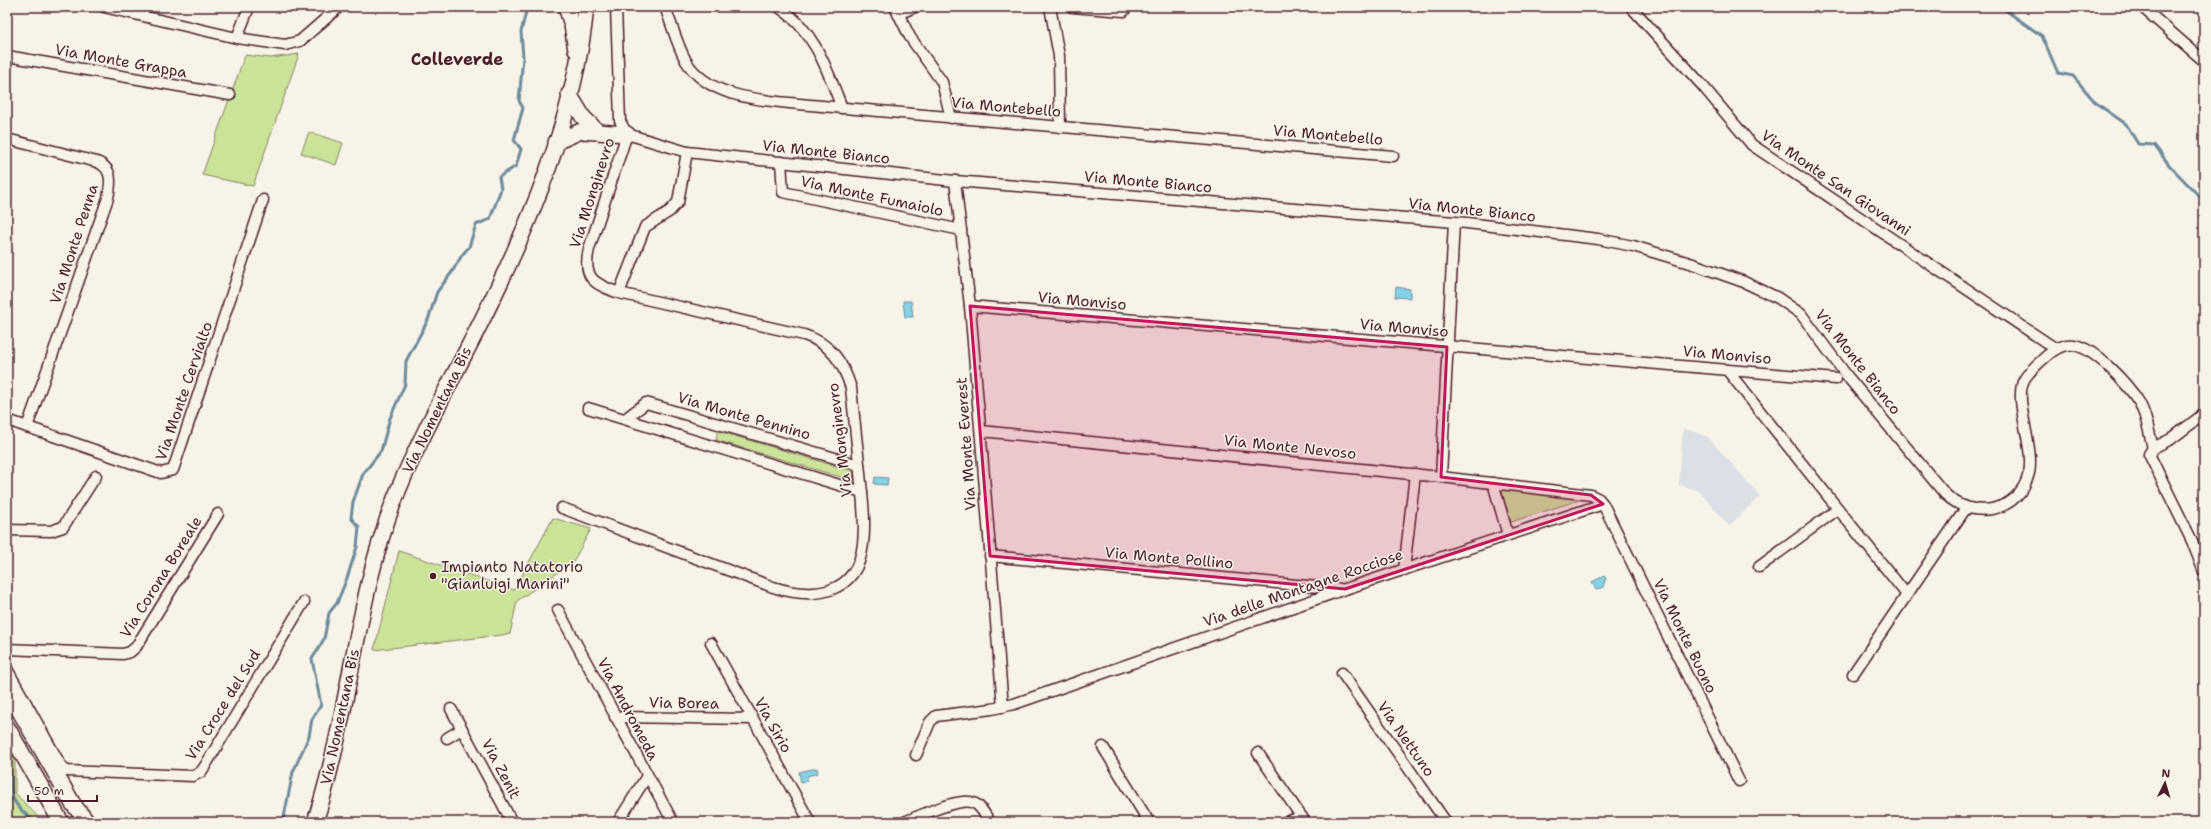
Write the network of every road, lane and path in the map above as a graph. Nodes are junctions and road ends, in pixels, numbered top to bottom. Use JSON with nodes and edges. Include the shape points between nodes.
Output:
{"nodes":[{"id":1,"x":104,"y":7,"type":"edge"},
{"id":2,"x":249,"y":7,"type":"edge"},
{"id":3,"x":339,"y":7,"type":"edge"},
{"id":4,"x":566,"y":7,"type":"edge"},
{"id":5,"x":586,"y":7,"type":"edge"},
{"id":6,"x":616,"y":7,"type":"edge"},
{"id":7,"x":665,"y":7,"type":"edge"},
{"id":8,"x":779,"y":7,"type":"edge"},
{"id":9,"x":915,"y":7,"type":"edge"},
{"id":10,"x":1050,"y":7,"type":"edge"},
{"id":11,"x":1072,"y":7,"type":"edge"},
{"id":12,"x":1631,"y":7,"type":"edge"},
{"id":13,"x":2142,"y":7,"type":"edge"},
{"id":14,"x":897,"y":10,"type":"edge"},
{"id":15,"x":1124,"y":11,"type":"dead end"},
{"id":16,"x":237,"y":38,"type":"junction"},
{"id":17,"x":7,"y":56,"type":"edge"},
{"id":18,"x":2204,"y":61,"type":"edge"},
{"id":19,"x":577,"y":63,"type":"junction"},
{"id":20,"x":569,"y":94,"type":"junction"},
{"id":21,"x":230,"y":95,"type":"dead end"},
{"id":22,"x":842,"y":108,"type":"junction"},
{"id":23,"x":951,"y":118,"type":"junction"},
{"id":24,"x":1060,"y":127,"type":"junction"},
{"id":25,"x":597,"y":131,"type":"junction"},
{"id":26,"x":627,"y":134,"type":"junction"},
{"id":27,"x":7,"y":139,"type":"edge"},
{"id":28,"x":556,"y":142,"type":"junction"},
{"id":29,"x":687,"y":152,"type":"junction"},
{"id":30,"x":1393,"y":156,"type":"dead end"},
{"id":31,"x":781,"y":162,"type":"junction"},
{"id":32,"x":955,"y":181,"type":"junction"},
{"id":33,"x":263,"y":200,"type":"dead end"},
{"id":34,"x":1454,"y":222,"type":"junction"},
{"id":35,"x":961,"y":230,"type":"junction"},
{"id":36,"x":619,"y":293,"type":"junction"},
{"id":37,"x":970,"y":306,"type":"junction"},
{"id":38,"x":1447,"y":347,"type":"junction"},
{"id":39,"x":2056,"y":349,"type":"junction"},
{"id":40,"x":1727,"y":370,"type":"junction"},
{"id":41,"x":1836,"y":380,"type":"dead end"},
{"id":42,"x":588,"y":408,"type":"dead end"},
{"id":43,"x":2204,"y":414,"type":"edge"},
{"id":44,"x":624,"y":419,"type":"junction"},
{"id":45,"x":7,"y":420,"type":"edge"},
{"id":46,"x":27,"y":427,"type":"junction"},
{"id":47,"x":981,"y":431,"type":"junction"},
{"id":48,"x":2153,"y":448,"type":"junction"},
{"id":49,"x":859,"y":465,"type":"junction"},
{"id":50,"x":1415,"y":474,"type":"junction"},
{"id":51,"x":96,"y":476,"type":"dead end"},
{"id":52,"x":1441,"y":477,"type":"junction"},
{"id":53,"x":1493,"y":483,"type":"junction"},
{"id":54,"x":862,"y":492,"type":"junction"},
{"id":55,"x":1603,"y":504,"type":"junction"},
{"id":56,"x":562,"y":508,"type":"dead end"},
{"id":57,"x":1966,"y":508,"type":"junction"},
{"id":58,"x":1838,"y":509,"type":"junction"},
{"id":59,"x":218,"y":514,"type":"dead end"},
{"id":60,"x":7,"y":530,"type":"edge"},
{"id":61,"x":1508,"y":536,"type":"junction"},
{"id":62,"x":990,"y":556,"type":"junction"},
{"id":63,"x":1759,"y":566,"type":"dead end"},
{"id":64,"x":1404,"y":570,"type":"junction"},
{"id":65,"x":2204,"y":572,"type":"edge"},
{"id":66,"x":1345,"y":589,"type":"junction"},
{"id":67,"x":1907,"y":595,"type":"junction"},
{"id":68,"x":304,"y":602,"type":"dead end"},
{"id":69,"x":558,"y":610,"type":"dead end"},
{"id":70,"x":711,"y":643,"type":"dead end"},
{"id":71,"x":7,"y":649,"type":"edge"},
{"id":72,"x":7,"y":669,"type":"edge"},
{"id":73,"x":1342,"y":673,"type":"dead end"},
{"id":74,"x":1853,"y":674,"type":"dead end"},
{"id":75,"x":7,"y":689,"type":"edge"},
{"id":76,"x":1003,"y":706,"type":"junction"},
{"id":77,"x":451,"y":709,"type":"dead end"},
{"id":78,"x":615,"y":718,"type":"junction"},
{"id":79,"x":752,"y":719,"type":"junction"},
{"id":80,"x":7,"y":727,"type":"edge"},
{"id":81,"x":462,"y":729,"type":"junction"},
{"id":82,"x":447,"y":738,"type":"dead end"},
{"id":83,"x":1103,"y":747,"type":"dead end"},
{"id":84,"x":1258,"y":752,"type":"dead end"},
{"id":85,"x":916,"y":755,"type":"dead end"},
{"id":86,"x":647,"y":776,"type":"junction"},
{"id":87,"x":1739,"y":781,"type":"dead end"},
{"id":88,"x":1303,"y":819,"type":"edge"},
{"id":89,"x":61,"y":822,"type":"edge"},
{"id":90,"x":87,"y":822,"type":"edge"},
{"id":91,"x":314,"y":822,"type":"edge"},
{"id":92,"x":512,"y":822,"type":"edge"},
{"id":93,"x":618,"y":822,"type":"edge"},
{"id":94,"x":672,"y":822,"type":"edge"},
{"id":95,"x":810,"y":822,"type":"edge"},
{"id":96,"x":904,"y":822,"type":"edge"},
{"id":97,"x":990,"y":822,"type":"edge"},
{"id":98,"x":1149,"y":822,"type":"edge"},
{"id":99,"x":1285,"y":822,"type":"edge"},
{"id":100,"x":1446,"y":822,"type":"edge"}],
"edges":[{"from":1,"to":16,"type":"street"},
{"from":2,"to":16,"type":"street"},
{"from":3,"to":16,"type":"street","via":[[312,32],[293,44],[272,45]]},
{"from":4,"to":19,"type":"main road","via":[[572,25]]},
{"from":5,"to":19,"type":"main road","name":"Via Nomentana Bis"},
{"from":6,"to":26,"type":"street","via":[[618,112]]},
{"from":7,"to":22,"type":"street","name":"Via Montebello","via":[[686,62],[705,83],[745,96]]},
{"from":8,"to":22,"type":"street","via":[[800,25],[815,44]]},
{"from":9,"to":14,"type":"street"},
{"from":10,"to":24,"type":"street","via":[[1059,56]]},
{"from":11,"to":15,"type":"street"},
{"from":12,"to":39,"type":"street","name":"Via Monte San Giovanni","via":[[1752,145]]},
{"from":13,"to":18,"type":"street"},
{"from":14,"to":23,"type":"street","via":[[913,41],[942,82]]},
{"from":17,"to":21,"type":"street","name":"Via Monte Grappa"},
{"from":19,"to":20,"type":"main road","name":"Via Nomentana Bis"},
{"from":20,"to":25,"type":"main road","via":[[583,117]]},
{"from":20,"to":28,"type":"main road","name":"Via Nomentana Bis"},
{"from":22,"to":23,"type":"street","name":"Via Montebello"},
{"from":23,"to":24,"type":"street","name":"Via Montebello"},
{"from":24,"to":30,"type":"street","name":"Via Montebello"},
{"from":25,"to":26,"type":"main road"},
{"from":25,"to":28,"type":"main road","via":[[581,131]]},
{"from":26,"to":29,"type":"street","name":"Via Monte Bianco"},
{"from":26,"to":36,"type":"street","name":"Via Monginevro","via":[[589,249],[586,266],[593,281]]},
{"from":27,"to":46,"type":"street","name":"Via Monte Penna","via":[[97,162],[106,167],[110,178],[108,198]]},
{"from":28,"to":91,"type":"main road","name":"Via Nomentana Bis","via":[[535,203],[478,328],[400,487],[362,612],[339,734],[325,791]]},
{"from":29,"to":31,"type":"street","name":"Via Monte Bianco"},
{"from":29,"to":36,"type":"street","via":[[678,202],[670,211],[645,227]]},
{"from":31,"to":32,"type":"street","name":"Via Monte Bianco"},
{"from":31,"to":35,"type":"street","name":"Via Monte Fumaiolo","via":[[783,192]]},
{"from":32,"to":34,"type":"street","name":"Via Monte Bianco"},
{"from":32,"to":35,"type":"street","name":"Via Monte Everest"},
{"from":33,"to":46,"type":"street","name":"Via Monte Cervialto","via":[[175,469],[161,473]]},
{"from":34,"to":38,"type":"street"},
{"from":34,"to":57,"type":"street","name":"Via Monte Bianco","via":[[1621,243],[1718,272],[1778,298],[1806,320],[1847,376],[1946,494]]},
{"from":35,"to":37,"type":"street","name":"Via Monte Everest"},
{"from":36,"to":49,"type":"street","name":"Via Monginevro","via":[[798,333],[824,344],[840,361],[851,388]]},
{"from":37,"to":38,"type":"street","name":"Via Monviso"},
{"from":37,"to":47,"type":"street","name":"Via Monte Everest"},
{"from":38,"to":40,"type":"street","name":"Via Monviso"},
{"from":38,"to":52,"type":"street"},
{"from":39,"to":48,"type":"street","via":[[2070,345],[2082,347],[2116,374],[2139,403]]},
{"from":39,"to":57,"type":"street","via":[[2027,375],[2022,384],[2021,396],[2030,462],[2028,477],[2022,489],[2013,500],[1996,508]]},
{"from":40,"to":41,"type":"street","name":"Via Monviso"},
{"from":40,"to":58,"type":"street"},
{"from":42,"to":44,"type":"street"},
{"from":43,"to":48,"type":"street","via":[[2178,434]]},
{"from":44,"to":49,"type":"street","name":"Via Monte Pennino","via":[[646,403]]},
{"from":44,"to":54,"type":"street"},
{"from":45,"to":46,"type":"street","name":"Via Monte Cervialto"},
{"from":47,"to":50,"type":"street","name":"Via Monte Nevoso"},
{"from":47,"to":62,"type":"street","name":"Via Monte Everest"},
{"from":48,"to":65,"type":"street","via":[[2149,454],[2151,460],[2192,541]]},
{"from":49,"to":54,"type":"street","name":"Via Monginevro"},
{"from":50,"to":52,"type":"street","name":"Via Monte Nevoso"},
{"from":50,"to":64,"type":"street"},
{"from":51,"to":60,"type":"street","via":[[63,527],[51,531]]},
{"from":52,"to":53,"type":"street","name":"Via Monte Nevoso"},
{"from":53,"to":55,"type":"street","name":"Via Monte Nevoso","via":[[1596,497]]},
{"from":53,"to":61,"type":"street"},
{"from":54,"to":56,"type":"street","name":"Via Monginevro","via":[[863,544],[856,569],[848,580],[838,587],[809,593],[773,587]]},
{"from":55,"to":61,"type":"street","name":"Via delle Montagne Rocciose"},
{"from":55,"to":87,"type":"street","name":"Via Monte Buono"},
{"from":57,"to":67,"type":"street"},
{"from":58,"to":63,"type":"street"},
{"from":58,"to":67,"type":"street"},
{"from":59,"to":71,"type":"street","name":"Via Corona Boreale","via":[[133,650],[123,654]]},
{"from":61,"to":64,"type":"street","name":"Via delle Montagne Rocciose"},
{"from":62,"to":66,"type":"street","name":"Via Monte Pollino"},
{"from":62,"to":76,"type":"street","name":"Via Monte Everest"},
{"from":64,"to":66,"type":"street","name":"Via delle Montagne Rocciose"},
{"from":66,"to":76,"type":"street","name":"Via delle Montagne Rocciose"},
{"from":67,"to":74,"type":"street"},
{"from":68,"to":72,"type":"street","name":"Via Croce del Sud","via":[[206,766],[196,775],[66,771]]},
{"from":69,"to":78,"type":"street","name":"Via Andromeda"},
{"from":70,"to":79,"type":"street","name":"Via Sirio"},
{"from":73,"to":100,"type":"street","name":"Via Nettuno"},
{"from":75,"to":90,"type":"main road","via":[[73,804]]},
{"from":76,"to":85,"type":"street","name":"Via delle Montagne Rocciose","via":[[933,718]]},
{"from":77,"to":81,"type":"street","name":"Via Zenit"},
{"from":78,"to":79,"type":"street","name":"Via Borea"},
{"from":78,"to":86,"type":"street","name":"Via Andromeda"},
{"from":79,"to":95,"type":"street","name":"Via Sirio"},
{"from":80,"to":89,"type":"main road"},
{"from":81,"to":82,"type":"street","name":"Via Zenit"},
{"from":81,"to":92,"type":"street","name":"Via Zenit"},
{"from":83,"to":98,"type":"street"},
{"from":84,"to":88,"type":"street"},
{"from":86,"to":93,"type":"street"},
{"from":86,"to":94,"type":"street","name":"Via Andromeda"},
{"from":88,"to":99,"type":"street"},
{"from":96,"to":97,"type":"street","via":[[967,801],[977,805]]}]}
